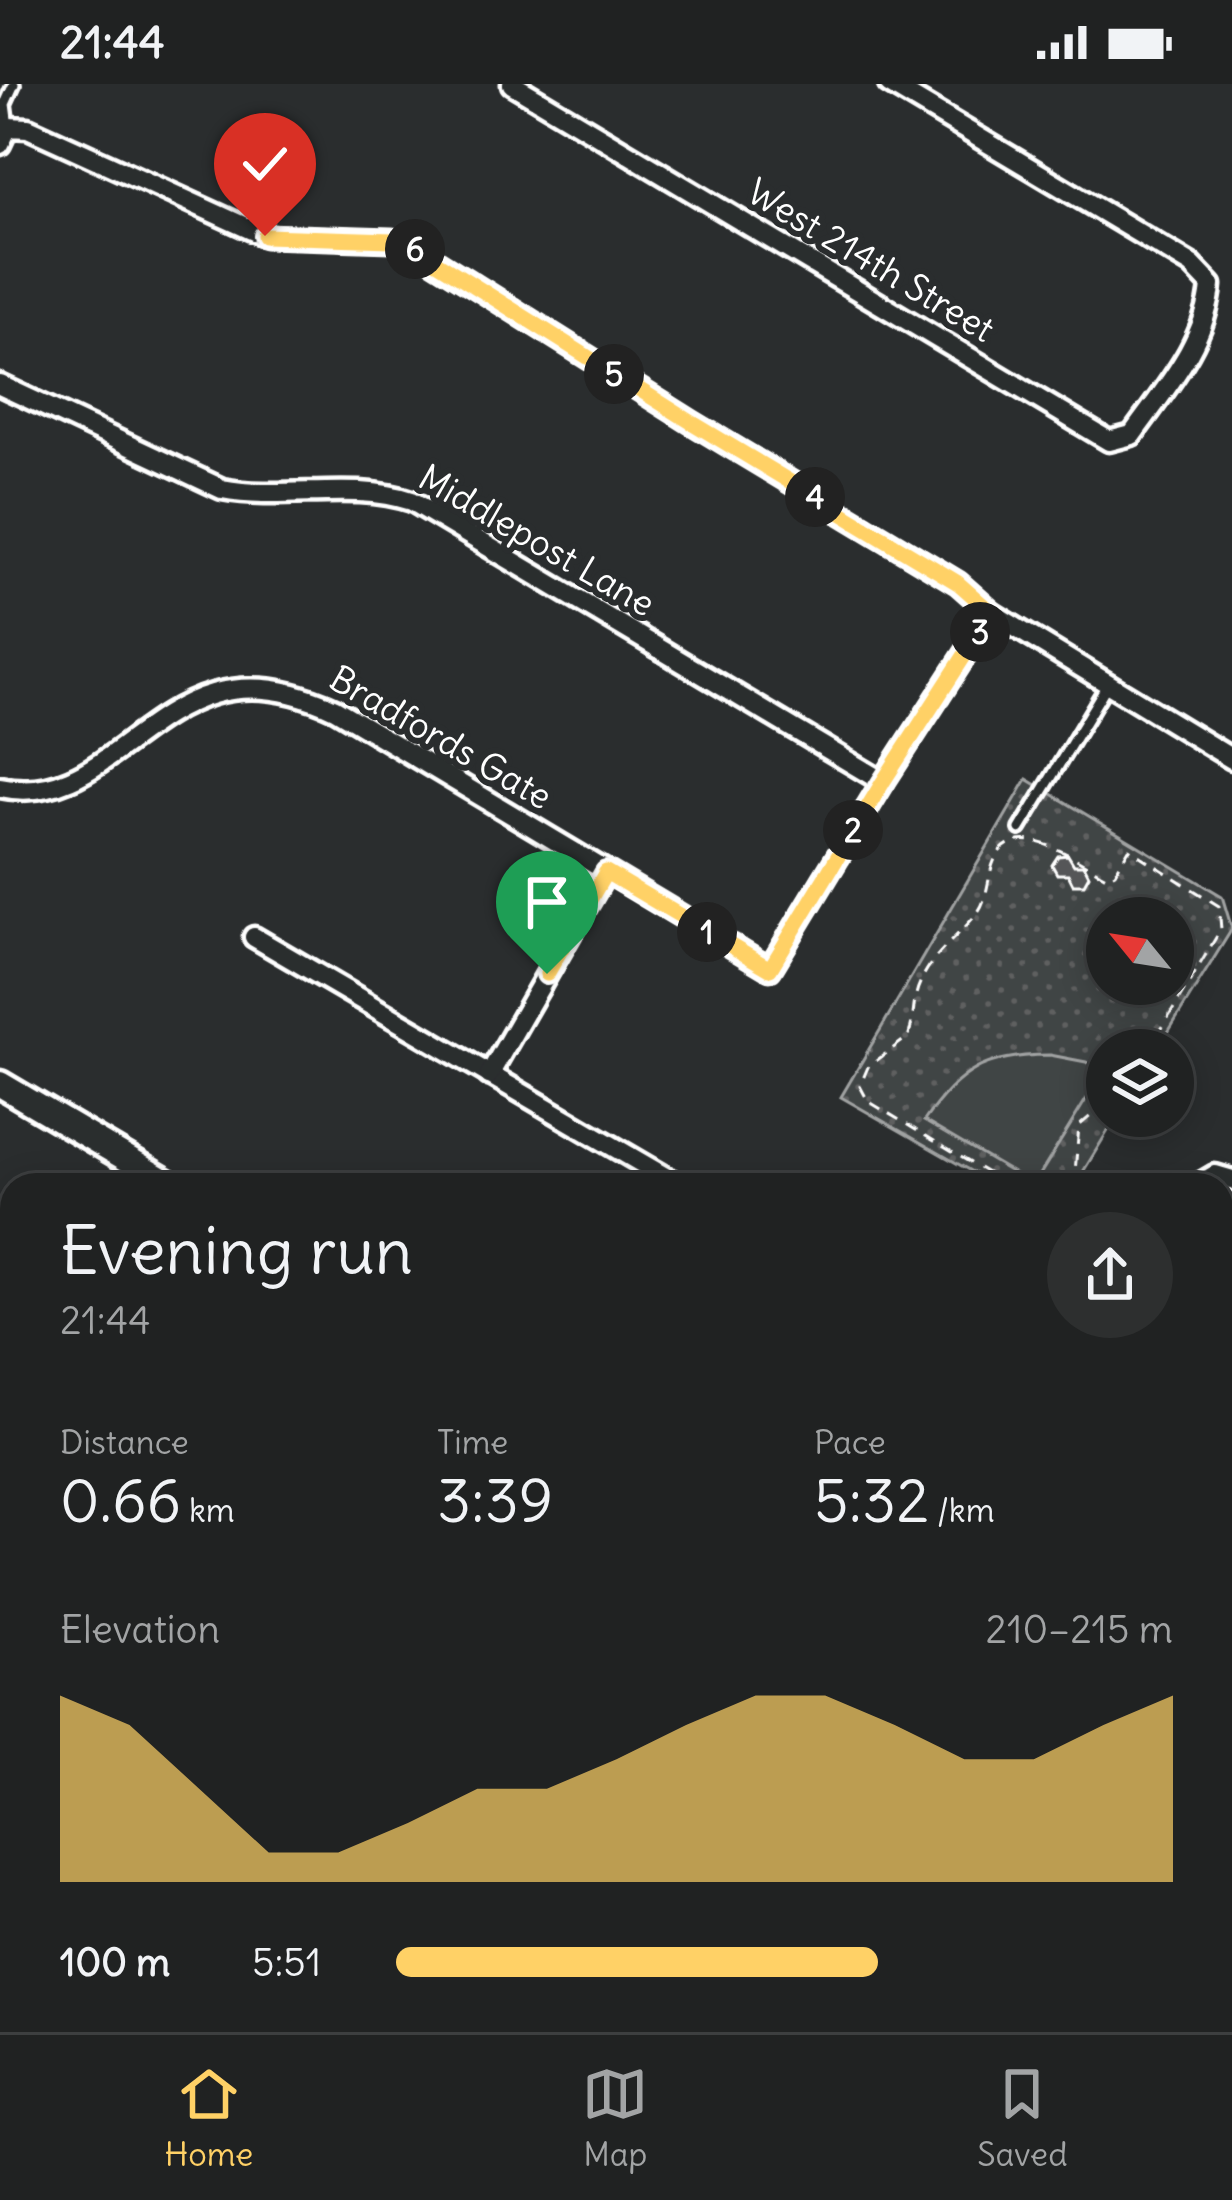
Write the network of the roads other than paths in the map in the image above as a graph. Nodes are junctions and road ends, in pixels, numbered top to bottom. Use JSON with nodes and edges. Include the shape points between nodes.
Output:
{"nodes":[{"id":1,"x":14,"y":84,"type":"edge"},
{"id":2,"x":512,"y":84,"type":"edge"},
{"id":3,"x":889,"y":84,"type":"edge"},
{"id":4,"x":3,"y":135,"type":"edge"},
{"id":5,"x":0,"y":385,"type":"edge"},
{"id":6,"x":992,"y":613,"type":"junction"},
{"id":7,"x":1108,"y":683,"type":"junction"},
{"id":8,"x":1232,"y":759,"type":"edge"},
{"id":9,"x":883,"y":782,"type":"junction"},
{"id":10,"x":0,"y":787,"type":"edge"},
{"id":11,"x":1020,"y":829,"type":"dead end"},
{"id":12,"x":606,"y":872,"type":"junction"},
{"id":13,"x":254,"y":937,"type":"dead end"},
{"id":14,"x":489,"y":1075,"type":"junction"},
{"id":15,"x":0,"y":1084,"type":"edge"},
{"id":16,"x":151,"y":1173,"type":"edge"},
{"id":17,"x":658,"y":1173,"type":"edge"}],
"edges":[{"from":1,"to":4,"type":"lane"},
{"from":2,"to":3,"type":"street","name":"West 214th Street","via":[[1108,441],[1132,435],[1178,370],[1209,311],[1211,285],[1192,265]]},
{"from":4,"to":6,"type":"street","via":[[28,128],[265,236],[392,240],[416,249],[958,583]]},
{"from":5,"to":9,"type":"street","name":"Middlepost Lane","via":[[222,489],[385,492],[412,501]]},
{"from":6,"to":7,"type":"street"},
{"from":6,"to":9,"type":"street"},
{"from":7,"to":8,"type":"street"},
{"from":7,"to":11,"type":"lane"},
{"from":9,"to":12,"type":"street","name":"Bradfords Gate","via":[[770,969]]},
{"from":10,"to":12,"type":"street","name":"Bradfords Gate","via":[[56,786],[196,697],[232,688],[297,691]]},
{"from":12,"to":14,"type":"street"},
{"from":13,"to":14,"type":"street"},
{"from":14,"to":17,"type":"street"},
{"from":15,"to":16,"type":"street"}]}
